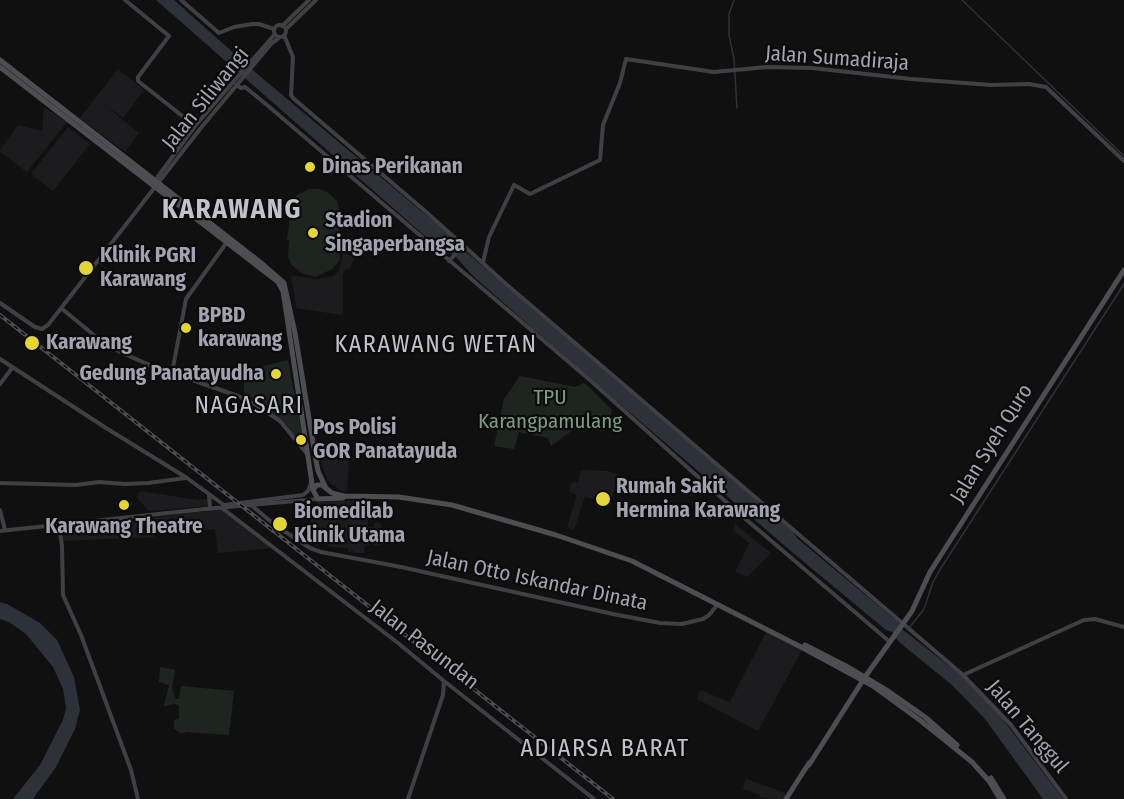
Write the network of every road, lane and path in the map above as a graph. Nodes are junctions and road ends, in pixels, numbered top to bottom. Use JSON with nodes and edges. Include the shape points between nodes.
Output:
{"nodes":[{"id":1,"x":125,"y":0,"type":"edge"},
{"id":2,"x":181,"y":0,"type":"edge"},
{"id":3,"x":309,"y":0,"type":"edge"},
{"id":4,"x":316,"y":0,"type":"edge"},
{"id":5,"x":284,"y":28,"type":"junction"},
{"id":6,"x":274,"y":32,"type":"junction"},
{"id":7,"x":282,"y":36,"type":"junction"},
{"id":8,"x":0,"y":60,"type":"edge"},
{"id":9,"x":251,"y":64,"type":"junction"},
{"id":10,"x":0,"y":67,"type":"edge"},
{"id":11,"x":239,"y":78,"type":"junction"},
{"id":12,"x":236,"y":85,"type":"junction"},
{"id":13,"x":218,"y":99,"type":"junction"},
{"id":14,"x":223,"y":103,"type":"junction"},
{"id":15,"x":195,"y":126,"type":"junction"},
{"id":16,"x":175,"y":152,"type":"junction"},
{"id":17,"x":180,"y":155,"type":"junction"},
{"id":18,"x":1124,"y":161,"type":"edge"},
{"id":19,"x":155,"y":183,"type":"junction"},
{"id":20,"x":221,"y":234,"type":"junction"},
{"id":21,"x":227,"y":242,"type":"junction"},
{"id":22,"x":462,"y":247,"type":"junction"},
{"id":23,"x":449,"y":261,"type":"junction"},
{"id":24,"x":483,"y":262,"type":"junction"},
{"id":25,"x":1124,"y":270,"type":"edge"},
{"id":26,"x":0,"y":303,"type":"edge"},
{"id":27,"x":61,"y":308,"type":"junction"},
{"id":28,"x":292,"y":333,"type":"junction"},
{"id":29,"x":0,"y":359,"type":"edge"},
{"id":30,"x":12,"y":368,"type":"junction"},
{"id":31,"x":172,"y":373,"type":"junction"},
{"id":32,"x":0,"y":384,"type":"edge"},
{"id":33,"x":307,"y":455,"type":"junction"},
{"id":34,"x":171,"y":469,"type":"junction"},
{"id":35,"x":186,"y":478,"type":"junction"},
{"id":36,"x":170,"y":481,"type":"junction"},
{"id":37,"x":0,"y":483,"type":"edge"},
{"id":38,"x":327,"y":489,"type":"junction"},
{"id":39,"x":310,"y":491,"type":"junction"},
{"id":40,"x":209,"y":494,"type":"junction"},
{"id":41,"x":327,"y":498,"type":"junction"},
{"id":42,"x":402,"y":498,"type":"junction"},
{"id":43,"x":318,"y":499,"type":"junction"},
{"id":44,"x":251,"y":505,"type":"junction"},
{"id":45,"x":223,"y":506,"type":"junction"},
{"id":46,"x":234,"y":506,"type":"junction"},
{"id":47,"x":208,"y":508,"type":"junction"},
{"id":48,"x":0,"y":510,"type":"edge"},
{"id":49,"x":234,"y":516,"type":"junction"},
{"id":50,"x":0,"y":519,"type":"edge"},
{"id":51,"x":59,"y":525,"type":"junction"},
{"id":52,"x":2,"y":530,"type":"edge"},
{"id":53,"x":636,"y":563,"type":"junction"},
{"id":54,"x":718,"y":604,"type":"junction"},
{"id":55,"x":905,"y":627,"type":"junction"},
{"id":56,"x":1124,"y":627,"type":"edge"},
{"id":57,"x":891,"y":639,"type":"junction"},
{"id":58,"x":963,"y":675,"type":"junction"},
{"id":59,"x":863,"y":678,"type":"junction"},
{"id":60,"x":444,"y":681,"type":"junction"},
{"id":61,"x":456,"y":690,"type":"junction"},
{"id":62,"x":443,"y":695,"type":"junction"},
{"id":63,"x":1000,"y":796,"type":"edge"},
{"id":64,"x":138,"y":799,"type":"edge"},
{"id":65,"x":408,"y":799,"type":"edge"},
{"id":66,"x":594,"y":799,"type":"edge"},
{"id":67,"x":786,"y":799,"type":"edge"},
{"id":68,"x":1066,"y":799,"type":"edge"}],
"edges":[{"from":1,"to":15,"type":"street","via":[[168,34],[137,79]]},
{"from":2,"to":6,"type":"street","via":[[219,33],[252,24]]},
{"from":3,"to":5,"type":"street"},
{"from":4,"to":5,"type":"street"},
{"from":5,"to":6,"type":"street","via":[[278,26]]},
{"from":5,"to":7,"type":"street"},
{"from":6,"to":7,"type":"street"},
{"from":6,"to":9,"type":"street","name":"Jalan Siliwangi"},
{"from":7,"to":9,"type":"street","name":"Jalan Siliwangi"},
{"from":7,"to":22,"type":"street","name":"Jalan Tanggul","via":[[291,48],[292,97]]},
{"from":8,"to":19,"type":"main road"},
{"from":9,"to":11,"type":"street","name":"Jalan Siliwangi"},
{"from":10,"to":19,"type":"main road"},
{"from":11,"to":12,"type":"street","name":"Jalan Siliwangi"},
{"from":11,"to":13,"type":"street","name":"Jalan Siliwangi"},
{"from":12,"to":14,"type":"street","name":"Jalan Siliwangi"},
{"from":12,"to":23,"type":"street","via":[[245,87]]},
{"from":13,"to":14,"type":"street"},
{"from":13,"to":15,"type":"street","name":"Jalan Siliwangi"},
{"from":14,"to":17,"type":"street","name":"Jalan Siliwangi"},
{"from":15,"to":16,"type":"street","name":"Jalan Siliwangi"},
{"from":16,"to":17,"type":"street"},
{"from":16,"to":19,"type":"street","name":"Jalan Siliwangi"},
{"from":17,"to":19,"type":"street","name":"Jalan Siliwangi"},
{"from":18,"to":24,"type":"street","name":"Jalan Sumadiraja","via":[[1046,87],[911,79],[814,68],[714,72],[626,59],[603,125],[600,160],[530,194],[514,185],[489,237]]},
{"from":19,"to":20,"type":"main road"},
{"from":19,"to":27,"type":"street"},
{"from":20,"to":21,"type":"main road"},
{"from":20,"to":28,"type":"main road","via":[[284,283]]},
{"from":21,"to":28,"type":"main road","via":[[278,282]]},
{"from":21,"to":31,"type":"street","via":[[186,299]]},
{"from":22,"to":23,"type":"street"},
{"from":22,"to":24,"type":"street","name":"Jalan Tanggul"},
{"from":23,"to":57,"type":"street"},
{"from":24,"to":55,"type":"street","name":"Jalan Tanggul"},
{"from":25,"to":55,"type":"main road","name":"Jalan Syeh Quro","via":[[930,572]]},
{"from":26,"to":27,"type":"street","via":[[42,328]]},
{"from":27,"to":31,"type":"street","via":[[120,352]]},
{"from":28,"to":33,"type":"main road"},
{"from":28,"to":38,"type":"main road","via":[[318,471]]},
{"from":29,"to":30,"type":"street","name":"Jalan Pasundan"},
{"from":30,"to":32,"type":"street"},
{"from":30,"to":34,"type":"street","name":"Jalan Pasundan"},
{"from":31,"to":33,"type":"street","via":[[238,396],[265,410],[280,421]]},
{"from":33,"to":39,"type":"main road"},
{"from":34,"to":35,"type":"street","name":"Jalan Pasundan"},
{"from":34,"to":36,"type":"street"},
{"from":35,"to":36,"type":"street"},
{"from":35,"to":40,"type":"street","name":"Jalan Pasundan"},
{"from":36,"to":37,"type":"street","via":[[67,486]]},
{"from":38,"to":39,"type":"main road","via":[[319,485]]},
{"from":38,"to":41,"type":"main road"},
{"from":38,"to":42,"type":"main road","via":[[349,497]]},
{"from":39,"to":43,"type":"main road"},
{"from":39,"to":45,"type":"street"},
{"from":40,"to":45,"type":"street","name":"Jalan Pasundan"},
{"from":40,"to":47,"type":"street"},
{"from":41,"to":42,"type":"main road"},
{"from":41,"to":43,"type":"main road"},
{"from":42,"to":53,"type":"main road","via":[[477,511]]},
{"from":43,"to":44,"type":"street"},
{"from":44,"to":46,"type":"street"},
{"from":44,"to":54,"type":"street","name":"Jalan Otto Iskandar Dinata","via":[[314,551],[660,623],[682,624],[707,617]]},
{"from":45,"to":46,"type":"street"},
{"from":45,"to":47,"type":"street"},
{"from":45,"to":49,"type":"street","name":"Jalan Pasundan"},
{"from":46,"to":49,"type":"street"},
{"from":47,"to":51,"type":"street"},
{"from":48,"to":50,"type":"street"},
{"from":49,"to":60,"type":"street","name":"Jalan Pasundan"},
{"from":50,"to":52,"type":"street"},
{"from":51,"to":52,"type":"street"},
{"from":51,"to":64,"type":"street","via":[[64,597],[131,770]]},
{"from":53,"to":54,"type":"main road"},
{"from":53,"to":59,"type":"main road","via":[[657,570]]},
{"from":54,"to":59,"type":"main road"},
{"from":55,"to":57,"type":"main road","name":"Jalan Syeh Quro"},
{"from":55,"to":58,"type":"street","name":"Jalan Tanggul"},
{"from":56,"to":58,"type":"street","via":[[1084,620]]},
{"from":57,"to":59,"type":"main road","name":"Jalan Syeh Quro"},
{"from":58,"to":68,"type":"street","name":"Jalan Tanggul","via":[[1011,725]]},
{"from":59,"to":63,"type":"main road","via":[[938,728],[986,772]]},
{"from":59,"to":67,"type":"main road","name":"Jalan Syeh Quro"},
{"from":60,"to":61,"type":"street","name":"Jalan Pasundan"},
{"from":60,"to":62,"type":"street"},
{"from":61,"to":62,"type":"street"},
{"from":61,"to":66,"type":"street","name":"Jalan Pasundan"},
{"from":62,"to":65,"type":"street"}]}
